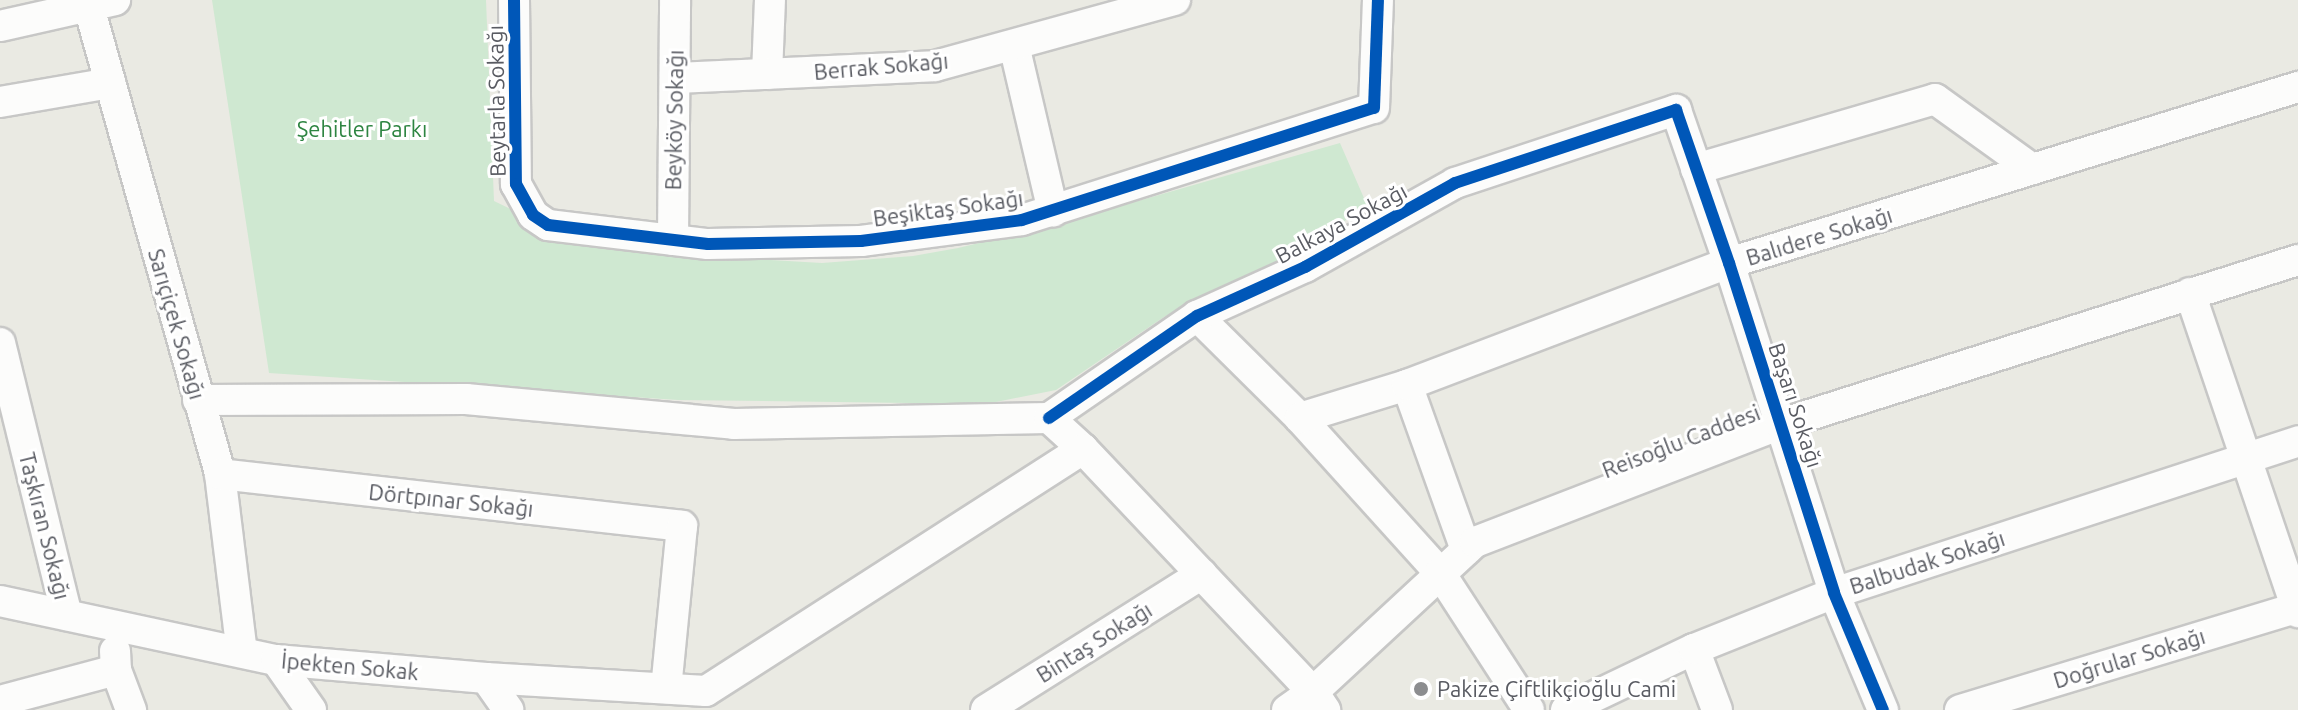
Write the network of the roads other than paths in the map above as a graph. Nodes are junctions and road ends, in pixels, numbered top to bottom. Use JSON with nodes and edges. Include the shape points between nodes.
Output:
{"nodes":[{"id":1,"x":514,"y":0,"type":"edge"},
{"id":2,"x":675,"y":0,"type":"edge"},
{"id":3,"x":770,"y":0,"type":"edge"},
{"id":4,"x":1175,"y":0,"type":"edge"},
{"id":5,"x":1378,"y":0,"type":"edge"},
{"id":6,"x":97,"y":2,"type":"edge"},
{"id":7,"x":0,"y":26,"type":"edge"},
{"id":8,"x":1014,"y":45,"type":"junction"},
{"id":9,"x":767,"y":74,"type":"junction"},
{"id":10,"x":675,"y":78,"type":"junction"},
{"id":11,"x":110,"y":83,"type":"junction"},
{"id":12,"x":2298,"y":87,"type":"edge"},
{"id":13,"x":0,"y":102,"type":"edge"},
{"id":14,"x":1676,"y":110,"type":"joint"},
{"id":15,"x":1696,"y":169,"type":"junction"},
{"id":16,"x":2032,"y":169,"type":"junction"},
{"id":17,"x":522,"y":201,"type":"joint"},
{"id":18,"x":1053,"y":211,"type":"junction"},
{"id":19,"x":673,"y":240,"type":"junction"},
{"id":20,"x":2298,"y":260,"type":"edge"},
{"id":21,"x":1729,"y":263,"type":"junction"},
{"id":22,"x":2190,"y":293,"type":"junction"},
{"id":23,"x":1197,"y":316,"type":"junction"},
{"id":24,"x":0,"y":343,"type":"edge"},
{"id":25,"x":1407,"y":385,"type":"junction"},
{"id":26,"x":198,"y":400,"type":"junction"},
{"id":27,"x":1049,"y":418,"type":"junction"},
{"id":28,"x":1300,"y":418,"type":"junction"},
{"id":29,"x":1781,"y":424,"type":"junction"},
{"id":30,"x":2298,"y":441,"type":"edge"},
{"id":31,"x":1083,"y":449,"type":"junction"},
{"id":32,"x":2246,"y":457,"type":"junction"},
{"id":33,"x":220,"y":474,"type":"junction"},
{"id":34,"x":1466,"y":550,"type":"junction"},
{"id":35,"x":1440,"y":573,"type":"junction"},
{"id":36,"x":1202,"y":574,"type":"junction"},
{"id":37,"x":1834,"y":593,"type":"junction"},
{"id":38,"x":0,"y":601,"type":"edge"},
{"id":39,"x":2298,"y":609,"type":"edge"},
{"id":40,"x":67,"y":615,"type":"junction"},
{"id":41,"x":115,"y":625,"type":"junction"},
{"id":42,"x":1694,"y":649,"type":"junction"},
{"id":43,"x":242,"y":652,"type":"junction"},
{"id":44,"x":276,"y":660,"type":"junction"},
{"id":45,"x":116,"y":670,"type":"junction"},
{"id":46,"x":486,"y":678,"type":"junction"},
{"id":47,"x":666,"y":688,"type":"junction"},
{"id":48,"x":713,"y":700,"type":"edge"},
{"id":49,"x":0,"y":701,"type":"edge"},
{"id":50,"x":1319,"y":701,"type":"edge"},
{"id":51,"x":131,"y":710,"type":"edge"},
{"id":52,"x":311,"y":710,"type":"edge"},
{"id":53,"x":508,"y":710,"type":"edge"},
{"id":54,"x":986,"y":710,"type":"edge"},
{"id":55,"x":1287,"y":710,"type":"edge"},
{"id":56,"x":1529,"y":710,"type":"edge"},
{"id":57,"x":1566,"y":710,"type":"edge"},
{"id":58,"x":1717,"y":710,"type":"edge"},
{"id":59,"x":1883,"y":710,"type":"edge"},
{"id":60,"x":1960,"y":710,"type":"edge"}],
"edges":[{"from":1,"to":17,"type":"street","name":"Beytarla Sokağı","via":[[516,184]]},
{"from":2,"to":10,"type":"street","name":"Beyköy Sokağı"},
{"from":3,"to":9,"type":"street"},
{"from":4,"to":8,"type":"street","name":"Berrak Sokağı"},
{"from":5,"to":18,"type":"street","name":"Beşiktaş Sokağı","via":[[1374,108]]},
{"from":6,"to":7,"type":"street"},
{"from":6,"to":11,"type":"street","name":"Sarıçiçek Sokağı"},
{"from":8,"to":9,"type":"street","name":"Berrak Sokağı","via":[[935,66]]},
{"from":8,"to":18,"type":"street"},
{"from":9,"to":10,"type":"street","name":"Berrak Sokağı"},
{"from":10,"to":19,"type":"street","name":"Beyköy Sokağı"},
{"from":11,"to":13,"type":"street"},
{"from":11,"to":26,"type":"street","name":"Sarıçiçek Sokağı"},
{"from":12,"to":16,"type":"street","name":"Balıdere Sokağı"},
{"from":14,"to":15,"type":"street","name":"Başarı Sokağı"},
{"from":14,"to":23,"type":"street","name":"Balkaya Sokağı","via":[[1455,183],[1305,267]]},
{"from":15,"to":16,"type":"street","via":[[1935,99]]},
{"from":15,"to":21,"type":"street","name":"Başarı Sokağı"},
{"from":16,"to":21,"type":"street","name":"Balıdere Sokağı"},
{"from":17,"to":19,"type":"street","name":"Beşiktaş Sokağı","via":[[548,225]]},
{"from":18,"to":19,"type":"street","name":"Beşiktaş Sokağı","via":[[1022,220],[861,241]]},
{"from":20,"to":22,"type":"street","name":"Reisoğlu Caddesi"},
{"from":21,"to":25,"type":"street","name":"Balıdere Sokağı"},
{"from":21,"to":29,"type":"street","name":"Başarı Sokağı"},
{"from":22,"to":29,"type":"street","name":"Reisoğlu Caddesi"},
{"from":22,"to":32,"type":"street"},
{"from":23,"to":27,"type":"street","name":"Balkaya Sokağı"},
{"from":23,"to":28,"type":"street"},
{"from":24,"to":40,"type":"street","name":"Taşkıran Sokağı"},
{"from":25,"to":28,"type":"street","name":"Balıdere Sokağı"},
{"from":25,"to":34,"type":"street"},
{"from":26,"to":27,"type":"street","via":[[466,399],[734,424]]},
{"from":26,"to":33,"type":"street","name":"Sarıçiçek Sokağı"},
{"from":27,"to":31,"type":"street"},
{"from":28,"to":35,"type":"street"},
{"from":29,"to":34,"type":"street","name":"Reisoğlu Caddesi","via":[[1475,542]]},
{"from":29,"to":37,"type":"street","name":"Başarı Sokağı"},
{"from":30,"to":32,"type":"street","name":"Balbudak Sokağı"},
{"from":31,"to":36,"type":"street"},
{"from":31,"to":48,"type":"street"},
{"from":32,"to":37,"type":"street","name":"Balbudak Sokağı"},
{"from":32,"to":39,"type":"street"},
{"from":33,"to":43,"type":"street","name":"Sarıçiçek Sokağı"},
{"from":33,"to":47,"type":"street","name":"Dörtpınar Sokağı","via":[[682,526]]},
{"from":34,"to":35,"type":"street","name":"Reisoğlu Caddesi"},
{"from":35,"to":50,"type":"street","name":"Reisoğlu Caddesi"},
{"from":35,"to":56,"type":"street"},
{"from":36,"to":50,"type":"street"},
{"from":36,"to":54,"type":"street","name":"Bintaş Sokağı"},
{"from":37,"to":42,"type":"street","name":"Balbudak Sokağı"},
{"from":37,"to":59,"type":"street","name":"Başarı Sokağı"},
{"from":38,"to":40,"type":"street","name":"İpekten Sokak"},
{"from":39,"to":60,"type":"street","name":"Doğrular Sokağı"},
{"from":40,"to":41,"type":"street","name":"İpekten Sokak"},
{"from":41,"to":43,"type":"street","name":"İpekten Sokak"},
{"from":41,"to":45,"type":"street"},
{"from":42,"to":57,"type":"street","name":"Balbudak Sokağı"},
{"from":42,"to":58,"type":"street"},
{"from":43,"to":44,"type":"street","name":"İpekten Sokak"},
{"from":44,"to":46,"type":"street","name":"İpekten Sokak"},
{"from":44,"to":52,"type":"street"},
{"from":45,"to":49,"type":"street"},
{"from":45,"to":51,"type":"street"},
{"from":46,"to":47,"type":"street","name":"İpekten Sokak"},
{"from":46,"to":53,"type":"street"},
{"from":47,"to":48,"type":"street","name":"İpekten Sokak"},
{"from":50,"to":55,"type":"street","name":"Reisoğlu Caddesi"}]}
